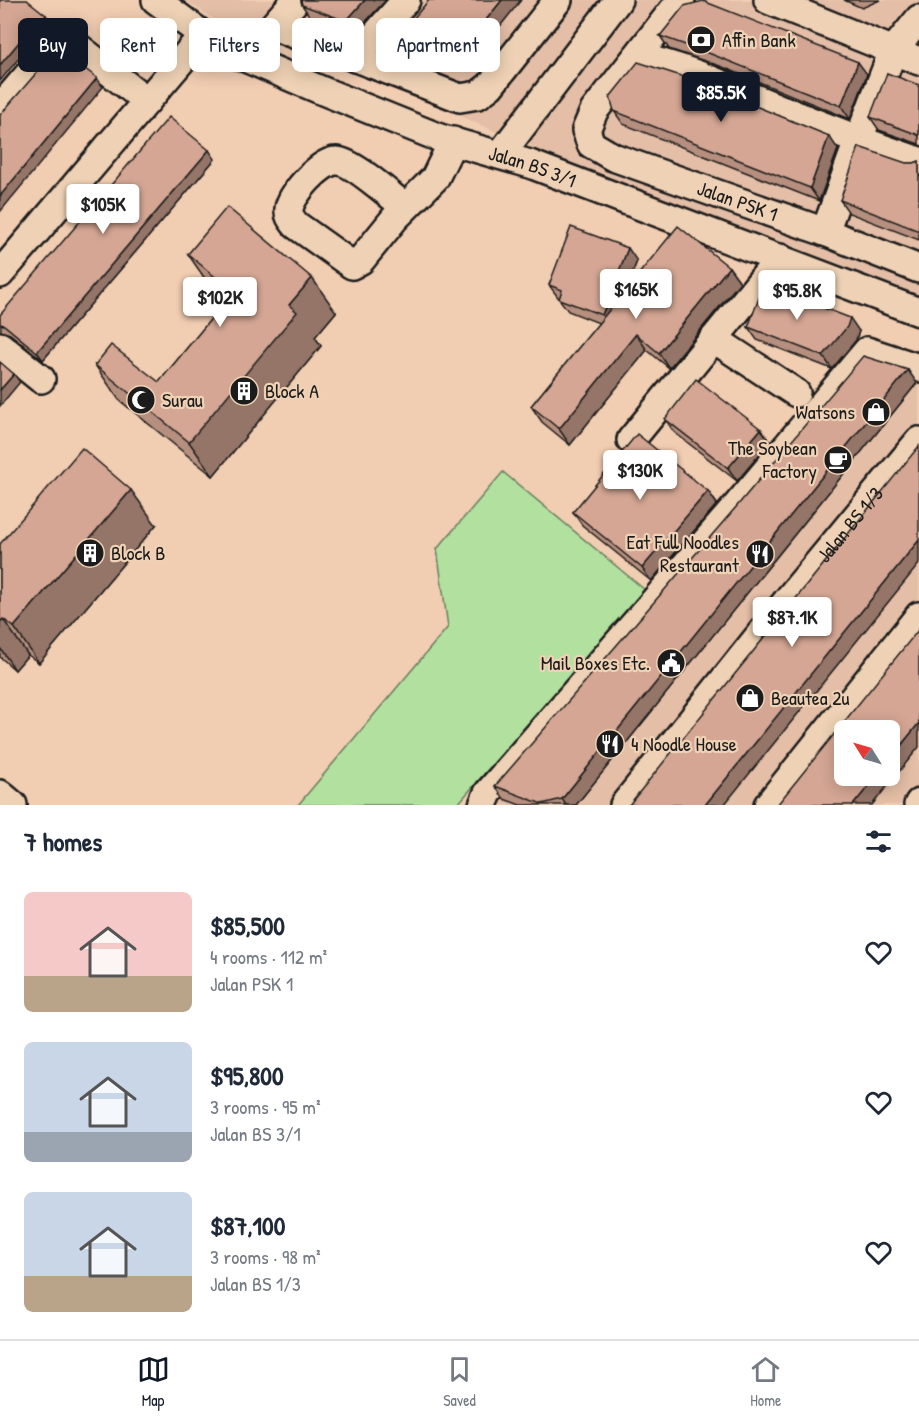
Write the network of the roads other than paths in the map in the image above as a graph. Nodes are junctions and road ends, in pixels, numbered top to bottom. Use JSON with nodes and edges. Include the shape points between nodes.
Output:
{"nodes":[{"id":1,"x":156,"y":0,"type":"edge"},
{"id":2,"x":296,"y":0,"type":"edge"},
{"id":3,"x":406,"y":0,"type":"edge"},
{"id":4,"x":558,"y":0,"type":"edge"},
{"id":5,"x":618,"y":0,"type":"edge"},
{"id":6,"x":681,"y":0,"type":"edge"},
{"id":7,"x":768,"y":0,"type":"edge"},
{"id":8,"x":797,"y":5,"type":"edge"},
{"id":9,"x":919,"y":19,"type":"edge"},
{"id":10,"x":189,"y":25,"type":"edge"},
{"id":11,"x":292,"y":33,"type":"edge"},
{"id":12,"x":364,"y":48,"type":"edge"},
{"id":13,"x":893,"y":51,"type":"junction"},
{"id":14,"x":189,"y":52,"type":"edge"},
{"id":15,"x":637,"y":57,"type":"junction"},
{"id":16,"x":364,"y":61,"type":"edge"},
{"id":17,"x":919,"y":61,"type":"edge"},
{"id":18,"x":278,"y":72,"type":"edge"},
{"id":19,"x":147,"y":101,"type":"junction"},
{"id":20,"x":0,"y":108,"type":"edge"},
{"id":21,"x":453,"y":141,"type":"junction"},
{"id":22,"x":858,"y":141,"type":"junction"},
{"id":23,"x":500,"y":155,"type":"junction"},
{"id":24,"x":919,"y":161,"type":"edge"},
{"id":25,"x":405,"y":207,"type":"dead end"},
{"id":26,"x":825,"y":232,"type":"junction"},
{"id":27,"x":780,"y":258,"type":"junction"},
{"id":28,"x":919,"y":269,"type":"edge"},
{"id":29,"x":0,"y":274,"type":"edge"},
{"id":30,"x":919,"y":312,"type":"edge"},
{"id":31,"x":714,"y":339,"type":"junction"},
{"id":32,"x":0,"y":346,"type":"edge"},
{"id":33,"x":919,"y":368,"type":"edge"},
{"id":34,"x":41,"y":379,"type":"dead end"},
{"id":35,"x":796,"y":393,"type":"dead end"},
{"id":36,"x":631,"y":440,"type":"edge"},
{"id":37,"x":919,"y":441,"type":"edge"},
{"id":38,"x":919,"y":616,"type":"edge"},
{"id":39,"x":0,"y":794,"type":"edge"},
{"id":40,"x":13,"y":805,"type":"edge"},
{"id":41,"x":483,"y":805,"type":"edge"},
{"id":42,"x":624,"y":805,"type":"edge"},
{"id":43,"x":768,"y":805,"type":"edge"}],
"edges":[{"from":1,"to":10,"type":"street","name":"Jalan BS 3/1"},
{"from":2,"to":11,"type":"street","via":[[273,26]]},
{"from":3,"to":12,"type":"street"},
{"from":4,"to":16,"type":"street","via":[[490,86],[478,95],[460,98]]},
{"from":5,"to":23,"type":"street"},
{"from":6,"to":15,"type":"street"},
{"from":7,"to":8,"type":"street"},
{"from":8,"to":13,"type":"street"},
{"from":9,"to":13,"type":"street"},
{"from":13,"to":17,"type":"street"},
{"from":13,"to":22,"type":"street"},
{"from":14,"to":19,"type":"street"},
{"from":15,"to":22,"type":"street","via":[[695,74]]},
{"from":15,"to":26,"type":"street","name":"Jalan PSK 1","via":[[594,111],[586,130],[591,144],[605,154]]},
{"from":18,"to":21,"type":"street","name":"Jalan BS 3/1"},
{"from":19,"to":20,"type":"street","via":[[65,37],[58,40]]},
{"from":19,"to":29,"type":"street"},
{"from":21,"to":23,"type":"street","name":"Jalan BS 3/1"},
{"from":21,"to":25,"type":"street","via":[[435,178]]},
{"from":22,"to":24,"type":"street"},
{"from":22,"to":26,"type":"street"},
{"from":23,"to":27,"type":"street","name":"Jalan BS 3/1"},
{"from":26,"to":28,"type":"street","name":"Jalan PSK 1"},
{"from":27,"to":30,"type":"street","name":"Jalan BS 3/1"},
{"from":27,"to":31,"type":"street"},
{"from":31,"to":35,"type":"street"},
{"from":31,"to":36,"type":"street"},
{"from":32,"to":34,"type":"street"},
{"from":33,"to":41,"type":"street","via":[[867,351],[489,793]]},
{"from":37,"to":42,"type":"street","name":"Jalan BS 1/3"},
{"from":38,"to":43,"type":"street"},
{"from":39,"to":40,"type":"street"}]}
